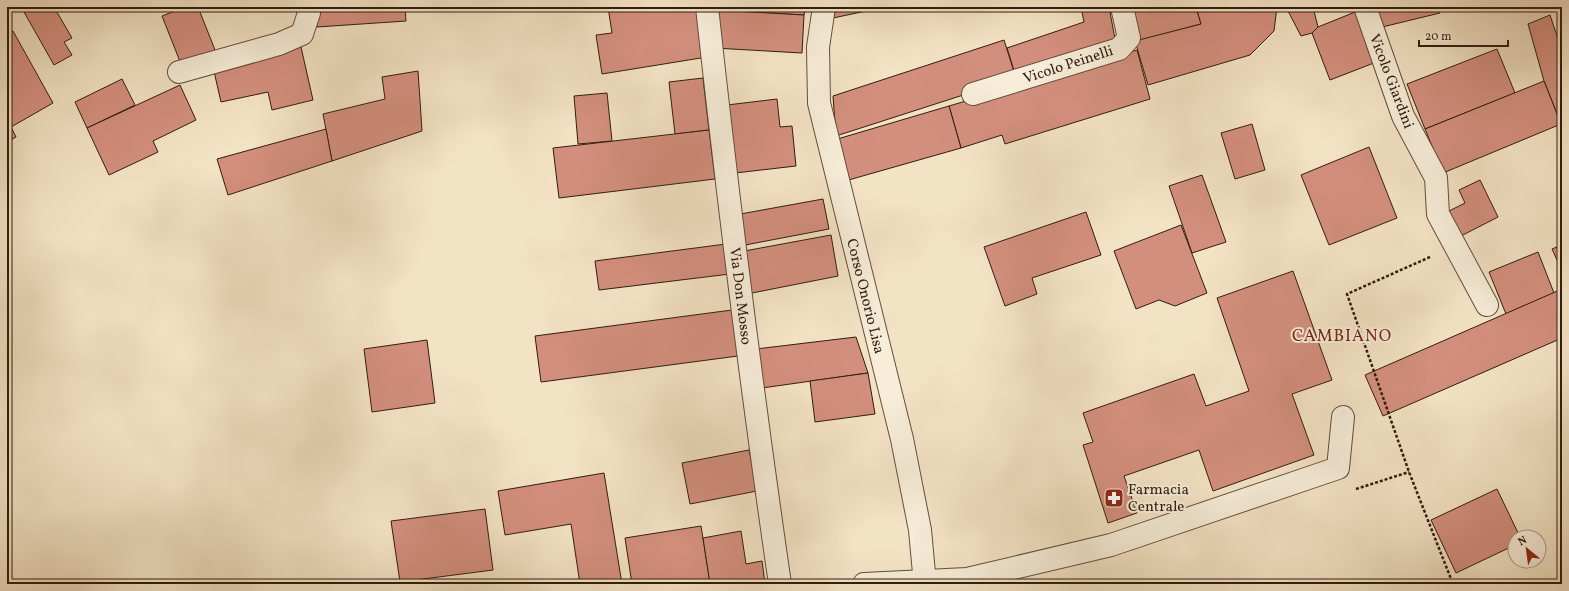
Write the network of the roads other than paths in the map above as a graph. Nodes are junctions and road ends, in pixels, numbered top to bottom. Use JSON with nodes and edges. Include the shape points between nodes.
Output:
{"nodes":[{"id":1,"x":309,"y":7,"type":"edge"},
{"id":2,"x":707,"y":7,"type":"edge"},
{"id":3,"x":824,"y":7,"type":"edge"},
{"id":4,"x":1122,"y":7,"type":"edge"},
{"id":5,"x":1365,"y":7,"type":"edge"},
{"id":6,"x":179,"y":72,"type":"dead end"},
{"id":7,"x":973,"y":94,"type":"dead end"},
{"id":8,"x":1487,"y":305,"type":"dead end"},
{"id":9,"x":1344,"y":417,"type":"dead end"},
{"id":10,"x":924,"y":583,"type":"edge"},
{"id":11,"x":780,"y":584,"type":"edge"},
{"id":12,"x":864,"y":584,"type":"edge"}],
"edges":[{"from":1,"to":6,"type":"street","via":[[302,34],[279,44]]},
{"from":2,"to":11,"type":"street","name":"Via Don Mosso","via":[[729,207]]},
{"from":3,"to":10,"type":"street","name":"Corso Onorio Lisa","via":[[818,47],[819,102],[902,439],[920,530]]},
{"from":4,"to":7,"type":"street","name":"Vicolo Peinelli","via":[[1129,38],[1119,48]]},
{"from":5,"to":8,"type":"street","name":"Vicolo Giardini","via":[[1403,116],[1436,178],[1438,214]]},
{"from":9,"to":10,"type":"street","via":[[1338,468],[1111,545],[967,579]]},
{"from":10,"to":12,"type":"street"}]}
